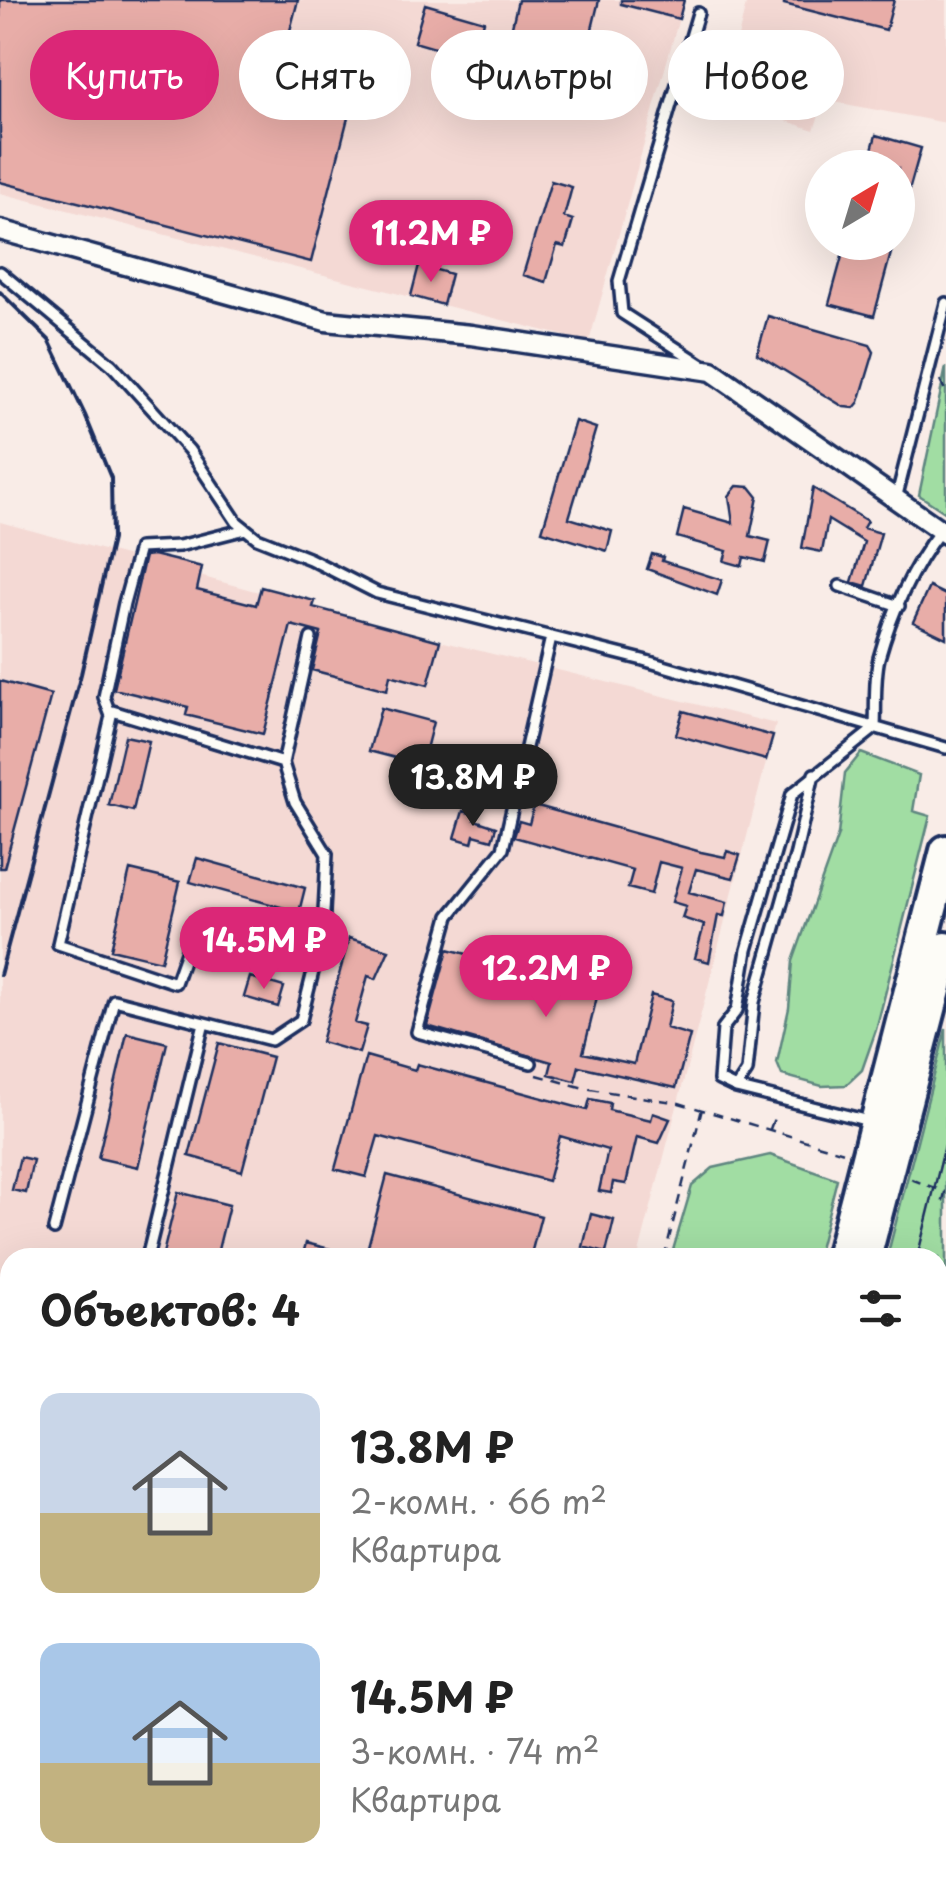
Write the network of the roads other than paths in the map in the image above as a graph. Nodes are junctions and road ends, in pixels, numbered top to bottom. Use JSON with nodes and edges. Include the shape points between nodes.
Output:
{"nodes":[{"id":1,"x":698,"y":13,"type":"dead end"},
{"id":2,"x":0,"y":230,"type":"edge"},
{"id":3,"x":0,"y":272,"type":"edge"},
{"id":4,"x":946,"y":303,"type":"edge"},
{"id":5,"x":712,"y":371,"type":"junction"},
{"id":6,"x":896,"y":498,"type":"junction"},
{"id":7,"x":246,"y":529,"type":"junction"},
{"id":8,"x":943,"y":532,"type":"edge"},
{"id":9,"x":840,"y":586,"type":"dead end"},
{"id":10,"x":899,"y":606,"type":"junction"},
{"id":11,"x":551,"y":637,"type":"junction"},
{"id":12,"x":310,"y":638,"type":"dead end"},
{"id":13,"x":109,"y":710,"type":"junction"},
{"id":14,"x":875,"y":728,"type":"junction"},
{"id":15,"x":946,"y":748,"type":"edge"},
{"id":16,"x":283,"y":763,"type":"junction"},
{"id":17,"x":814,"y":774,"type":"junction"},
{"id":18,"x":946,"y":850,"type":"edge"},
{"id":19,"x":785,"y":887,"type":"junction"},
{"id":20,"x":764,"y":889,"type":"junction"},
{"id":21,"x":288,"y":923,"type":"dead end"},
{"id":22,"x":946,"y":948,"type":"edge"},
{"id":23,"x":204,"y":1023,"type":"junction"},
{"id":24,"x":529,"y":1067,"type":"road end"},
{"id":25,"x":736,"y":1088,"type":"junction"},
{"id":26,"x":876,"y":1122,"type":"junction"},
{"id":27,"x":54,"y":1229,"type":"dead end"},
{"id":28,"x":149,"y":1248,"type":"edge"},
{"id":29,"x":844,"y":1248,"type":"edge"},
{"id":30,"x":868,"y":1248,"type":"edge"}],
"edges":[{"from":1,"to":5,"type":"lane","via":[[619,281],[622,313]]},
{"from":2,"to":5,"type":"street","via":[[326,321],[472,334]]},
{"from":3,"to":7,"type":"lane","via":[[112,365],[189,450]]},
{"from":4,"to":6,"type":"lane"},
{"from":5,"to":6,"type":"street"},
{"from":6,"to":8,"type":"street"},
{"from":7,"to":11,"type":"lane","via":[[377,593]]},
{"from":7,"to":13,"type":"lane","via":[[179,546],[139,548],[104,697]]},
{"from":8,"to":10,"type":"lane","via":[[922,554]]},
{"from":9,"to":10,"type":"lane"},
{"from":10,"to":14,"type":"lane","via":[[878,660]]},
{"from":11,"to":14,"type":"lane"},
{"from":11,"to":24,"type":"lane","via":[[503,849],[448,916],[416,1032]]},
{"from":12,"to":16,"type":"lane"},
{"from":13,"to":16,"type":"lane"},
{"from":13,"to":21,"type":"lane","via":[[58,944],[175,983],[191,938],[230,938]]},
{"from":14,"to":15,"type":"lane"},
{"from":14,"to":17,"type":"lane"},
{"from":16,"to":23,"type":"lane","via":[[295,802],[328,854],[323,932],[301,1020],[271,1040]]},
{"from":17,"to":19,"type":"lane"},
{"from":17,"to":20,"type":"lane","via":[[792,794]]},
{"from":18,"to":26,"type":"highway"},
{"from":19,"to":20,"type":"lane"},
{"from":19,"to":25,"type":"lane","via":[[754,1002],[747,1070]]},
{"from":20,"to":25,"type":"lane","via":[[737,1010],[723,1028],[719,1056],[718,1080]]},
{"from":22,"to":30,"type":"highway"},
{"from":23,"to":27,"type":"lane","via":[[114,1000]]},
{"from":23,"to":28,"type":"lane"},
{"from":25,"to":26,"type":"lane"},
{"from":26,"to":29,"type":"highway"}]}
